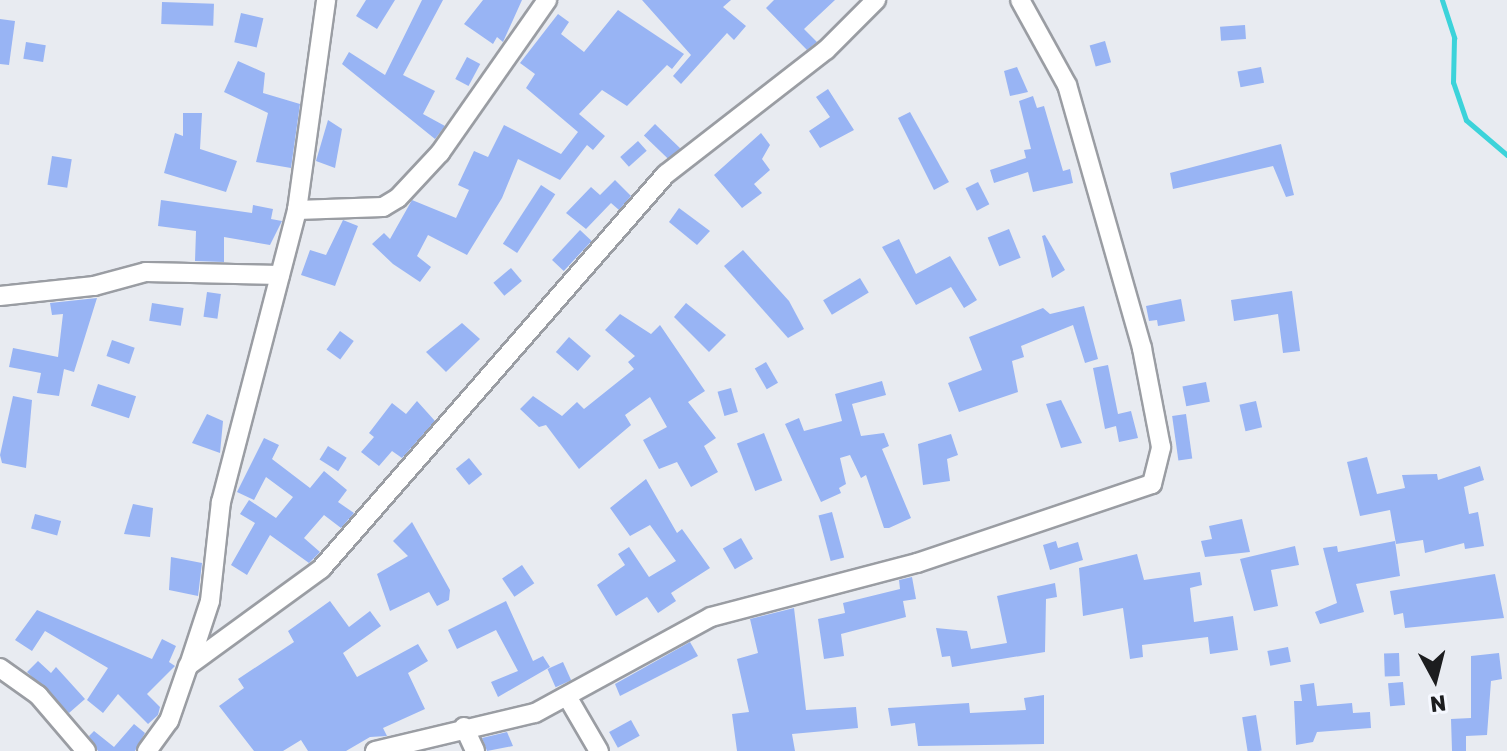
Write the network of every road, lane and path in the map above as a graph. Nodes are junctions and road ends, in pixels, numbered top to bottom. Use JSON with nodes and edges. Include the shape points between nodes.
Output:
{"nodes":[{"id":1,"x":326,"y":0,"type":"edge"},
{"id":2,"x":547,"y":0,"type":"edge"},
{"id":3,"x":876,"y":0,"type":"edge"},
{"id":4,"x":1020,"y":0,"type":"edge"},
{"id":5,"x":297,"y":210,"type":"junction"},
{"id":6,"x":280,"y":275,"type":"junction"},
{"id":7,"x":0,"y":296,"type":"edge"},
{"id":8,"x":188,"y":666,"type":"junction"},
{"id":9,"x":0,"y":668,"type":"edge"},
{"id":10,"x":568,"y":698,"type":"junction"},
{"id":11,"x":464,"y":727,"type":"junction"},
{"id":12,"x":86,"y":751,"type":"edge"},
{"id":13,"x":147,"y":751,"type":"edge"},
{"id":14,"x":375,"y":751,"type":"edge"},
{"id":15,"x":475,"y":751,"type":"edge"},
{"id":16,"x":599,"y":751,"type":"edge"}],
"edges":[{"from":1,"to":5,"type":"street"},
{"from":2,"to":5,"type":"street","via":[[440,153],[398,198],[383,207]]},
{"from":3,"to":8,"type":"street","via":[[826,50],[666,174],[321,569]]},
{"from":4,"to":10,"type":"street","via":[[1067,85],[1139,335],[1158,411],[1160,470],[1152,484],[917,563],[711,617]]},
{"from":5,"to":6,"type":"street"},
{"from":6,"to":7,"type":"street","via":[[146,272],[94,286]]},
{"from":6,"to":8,"type":"street","via":[[221,502],[210,601]]},
{"from":8,"to":13,"type":"street","via":[[169,721]]},
{"from":9,"to":12,"type":"street","via":[[38,695]]},
{"from":10,"to":11,"type":"street","via":[[535,713]]},
{"from":10,"to":16,"type":"street"},
{"from":11,"to":14,"type":"street"},
{"from":11,"to":15,"type":"street"}]}
